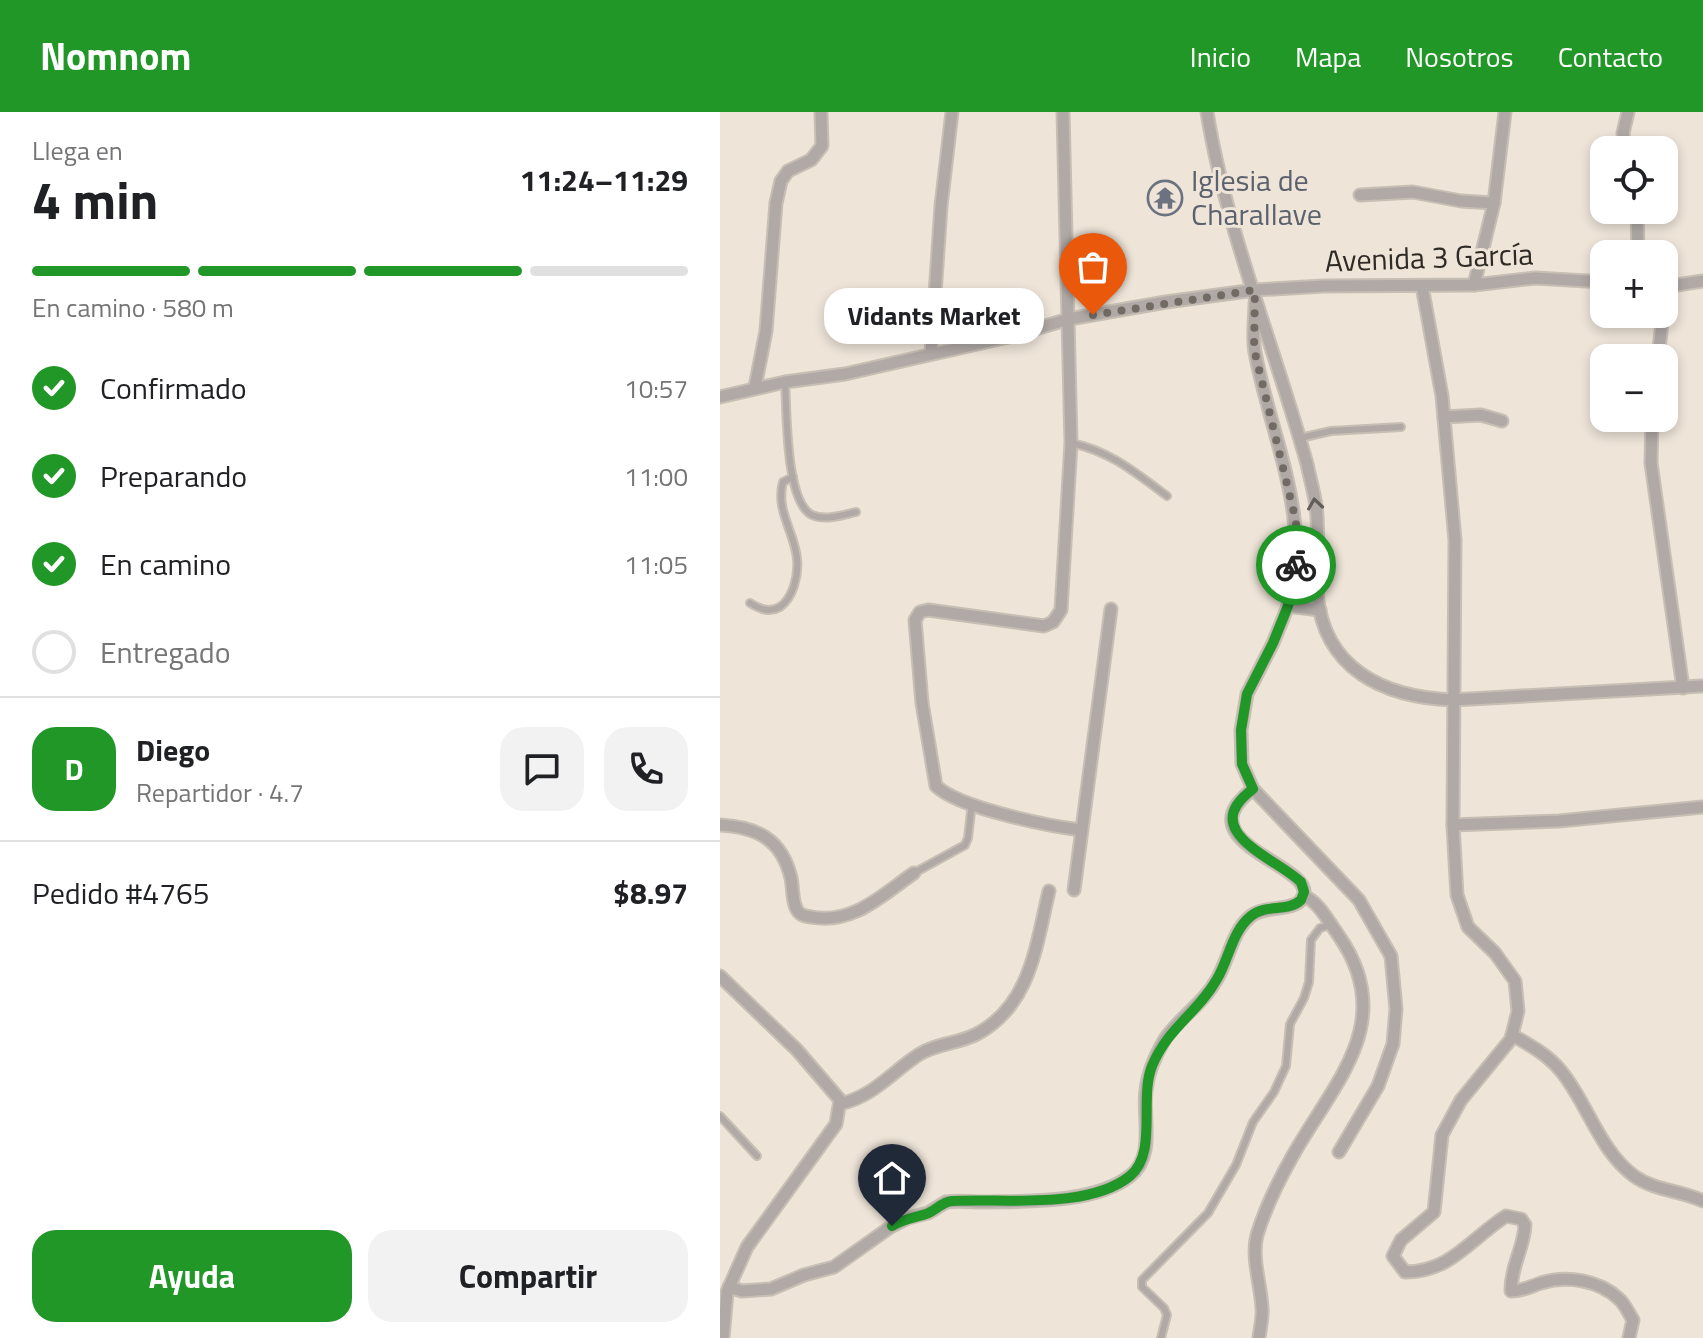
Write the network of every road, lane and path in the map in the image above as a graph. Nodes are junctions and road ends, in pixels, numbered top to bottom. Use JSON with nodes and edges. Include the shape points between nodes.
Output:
{"nodes":[{"id":1,"x":821,"y":112,"type":"edge"},
{"id":2,"x":952,"y":112,"type":"edge"},
{"id":3,"x":1063,"y":112,"type":"edge"},
{"id":4,"x":1207,"y":112,"type":"edge"},
{"id":5,"x":1505,"y":112,"type":"edge"},
{"id":6,"x":1628,"y":112,"type":"edge"},
{"id":7,"x":1623,"y":136,"type":"edge"},
{"id":8,"x":1360,"y":195,"type":"dead end"},
{"id":9,"x":1494,"y":203,"type":"junction"},
{"id":10,"x":1590,"y":281,"type":"edge"},
{"id":11,"x":1703,"y":281,"type":"edge"},
{"id":12,"x":1474,"y":285,"type":"junction"},
{"id":13,"x":1678,"y":285,"type":"edge"},
{"id":14,"x":1422,"y":286,"type":"junction"},
{"id":15,"x":1255,"y":290,"type":"junction"},
{"id":16,"x":1069,"y":319,"type":"junction"},
{"id":17,"x":931,"y":353,"type":"junction"},
{"id":18,"x":785,"y":382,"type":"junction"},
{"id":19,"x":755,"y":387,"type":"junction"},
{"id":20,"x":720,"y":397,"type":"edge"},
{"id":21,"x":1444,"y":417,"type":"junction"},
{"id":22,"x":1502,"y":421,"type":"dead end"},
{"id":23,"x":1401,"y":427,"type":"dead end"},
{"id":24,"x":1652,"y":432,"type":"edge"},
{"id":25,"x":1300,"y":438,"type":"junction"},
{"id":26,"x":1071,"y":443,"type":"junction"},
{"id":27,"x":793,"y":477,"type":"junction"},
{"id":28,"x":1167,"y":496,"type":"dead end"},
{"id":29,"x":856,"y":512,"type":"dead end"},
{"id":30,"x":750,"y":603,"type":"dead end"},
{"id":31,"x":1288,"y":606,"type":"junction"},
{"id":32,"x":1111,"y":609,"type":"dead end"},
{"id":33,"x":1320,"y":610,"type":"junction"},
{"id":34,"x":1703,"y":686,"type":"edge"},
{"id":35,"x":1683,"y":688,"type":"junction"},
{"id":36,"x":1452,"y":700,"type":"junction"},
{"id":37,"x":1253,"y":789,"type":"junction"},
{"id":38,"x":972,"y":803,"type":"junction"},
{"id":39,"x":1703,"y":807,"type":"edge"},
{"id":40,"x":720,"y":825,"type":"edge"},
{"id":41,"x":1453,"y":825,"type":"junction"},
{"id":42,"x":1081,"y":830,"type":"junction"},
{"id":43,"x":914,"y":873,"type":"joint"},
{"id":44,"x":1074,"y":890,"type":"dead end"},
{"id":45,"x":1049,"y":891,"type":"dead end"},
{"id":46,"x":1303,"y":896,"type":"junction"},
{"id":47,"x":1331,"y":925,"type":"junction"},
{"id":48,"x":720,"y":976,"type":"edge"},
{"id":49,"x":1512,"y":1035,"type":"junction"},
{"id":50,"x":840,"y":1104,"type":"junction"},
{"id":51,"x":720,"y":1116,"type":"edge"},
{"id":52,"x":1339,"y":1152,"type":"dead end"},
{"id":53,"x":757,"y":1156,"type":"dead end"},
{"id":54,"x":1703,"y":1201,"type":"edge"},
{"id":55,"x":729,"y":1287,"type":"junction"},
{"id":56,"x":723,"y":1338,"type":"edge"},
{"id":57,"x":1161,"y":1338,"type":"edge"},
{"id":58,"x":1259,"y":1338,"type":"edge"},
{"id":59,"x":1629,"y":1338,"type":"edge"}],
"edges":[{"from":1,"to":19,"type":"street","via":[[822,146],[781,181]]},
{"from":2,"to":17,"type":"street"},
{"from":3,"to":16,"type":"street"},
{"from":4,"to":15,"type":"street","via":[[1215,161]]},
{"from":5,"to":9,"type":"street"},
{"from":6,"to":7,"type":"street"},
{"from":8,"to":9,"type":"street","via":[[1413,192]]},
{"from":9,"to":12,"type":"street"},
{"from":10,"to":12,"type":"street","name":"Avenida 3 García","via":[[1535,278]]},
{"from":11,"to":13,"type":"street"},
{"from":12,"to":14,"type":"street","name":"Avenida 3 García"},
{"from":14,"to":15,"type":"street","name":"Avenida 3 García"},
{"from":14,"to":21,"type":"street"},
{"from":15,"to":16,"type":"street","name":"Avenida 3 García"},
{"from":15,"to":25,"type":"street"},
{"from":15,"to":31,"type":"street","via":[[1254,349],[1296,521],[1294,587]]},
{"from":16,"to":17,"type":"street","name":"Avenida 3 García"},
{"from":16,"to":26,"type":"street"},
{"from":17,"to":18,"type":"street","name":"Avenida 3 García"},
{"from":18,"to":19,"type":"street","name":"Avenida 3 García"},
{"from":18,"to":27,"type":"lane"},
{"from":19,"to":20,"type":"street","name":"Avenida 3 García"},
{"from":21,"to":22,"type":"street","via":[[1481,415]]},
{"from":21,"to":36,"type":"street","via":[[1455,540]]},
{"from":23,"to":25,"type":"lane"},
{"from":24,"to":35,"type":"street","via":[[1653,476]]},
{"from":33,"to":25,"type":"street","one_way":true,"via":[[1316,506]]},
{"from":26,"to":28,"type":"lane","via":[[1114,457]]},
{"from":26,"to":38,"type":"street","via":[[1057,618],[1038,626],[928,610],[916,617],[933,781],[940,790]]},
{"from":27,"to":29,"type":"lane","via":[[810,514]]},
{"from":27,"to":30,"type":"lane","via":[[783,482],[780,498],[798,558],[792,593],[778,608],[766,610]]},
{"from":31,"to":33,"type":"street"},
{"from":31,"to":37,"type":"street","via":[[1247,694],[1242,764]]},
{"from":32,"to":42,"type":"street"},
{"from":33,"to":36,"type":"street","via":[[1331,641],[1364,678],[1412,696]]},
{"from":34,"to":35,"type":"street"},
{"from":35,"to":36,"type":"street"},
{"from":36,"to":41,"type":"street"},
{"from":37,"to":46,"type":"street","via":[[1235,806],[1237,833],[1250,848],[1298,879]]},
{"from":37,"to":52,"type":"street","via":[[1359,900],[1391,956],[1393,1044],[1378,1086]]},
{"from":38,"to":42,"type":"street"},
{"from":38,"to":43,"type":"lane","via":[[965,845]]},
{"from":39,"to":41,"type":"street"},
{"from":40,"to":43,"type":"street","via":[[749,828],[774,841],[787,862],[796,908],[805,916],[845,917]]},
{"from":41,"to":49,"type":"street","via":[[1457,895],[1468,927],[1515,981],[1518,1011]]},
{"from":42,"to":44,"type":"street"},
{"from":45,"to":50,"type":"street","via":[[1026,982],[1004,1015],[968,1038],[918,1055],[867,1095]]},
{"from":46,"to":47,"type":"street"},
{"from":46,"to":55,"type":"street","via":[[1295,905],[1263,909],[1246,921],[1217,979],[1165,1039],[1149,1075],[1146,1145],[1132,1175],[1079,1196],[946,1202],[899,1221],[834,1267],[771,1289]]},
{"from":47,"to":57,"type":"lane","via":[[1320,928],[1311,940],[1309,982],[1290,1024],[1286,1066],[1253,1122],[1236,1165],[1208,1213],[1141,1283],[1167,1315]]},
{"from":47,"to":58,"type":"street","via":[[1359,974],[1357,1044],[1347,1071],[1291,1158],[1257,1235]]},
{"from":48,"to":50,"type":"street","via":[[797,1050],[836,1092]]},
{"from":49,"to":54,"type":"street","via":[[1560,1070],[1610,1152],[1627,1170],[1658,1188]]},
{"from":49,"to":59,"type":"street","via":[[1461,1100],[1442,1135],[1434,1212],[1401,1240],[1393,1256],[1405,1272],[1448,1263],[1506,1216],[1521,1219],[1525,1240],[1511,1272],[1511,1291],[1570,1279],[1597,1284],[1620,1300],[1633,1320]]},
{"from":50,"to":55,"type":"street","via":[[836,1124],[747,1247]]},
{"from":51,"to":53,"type":"lane"},
{"from":55,"to":56,"type":"street"}]}
